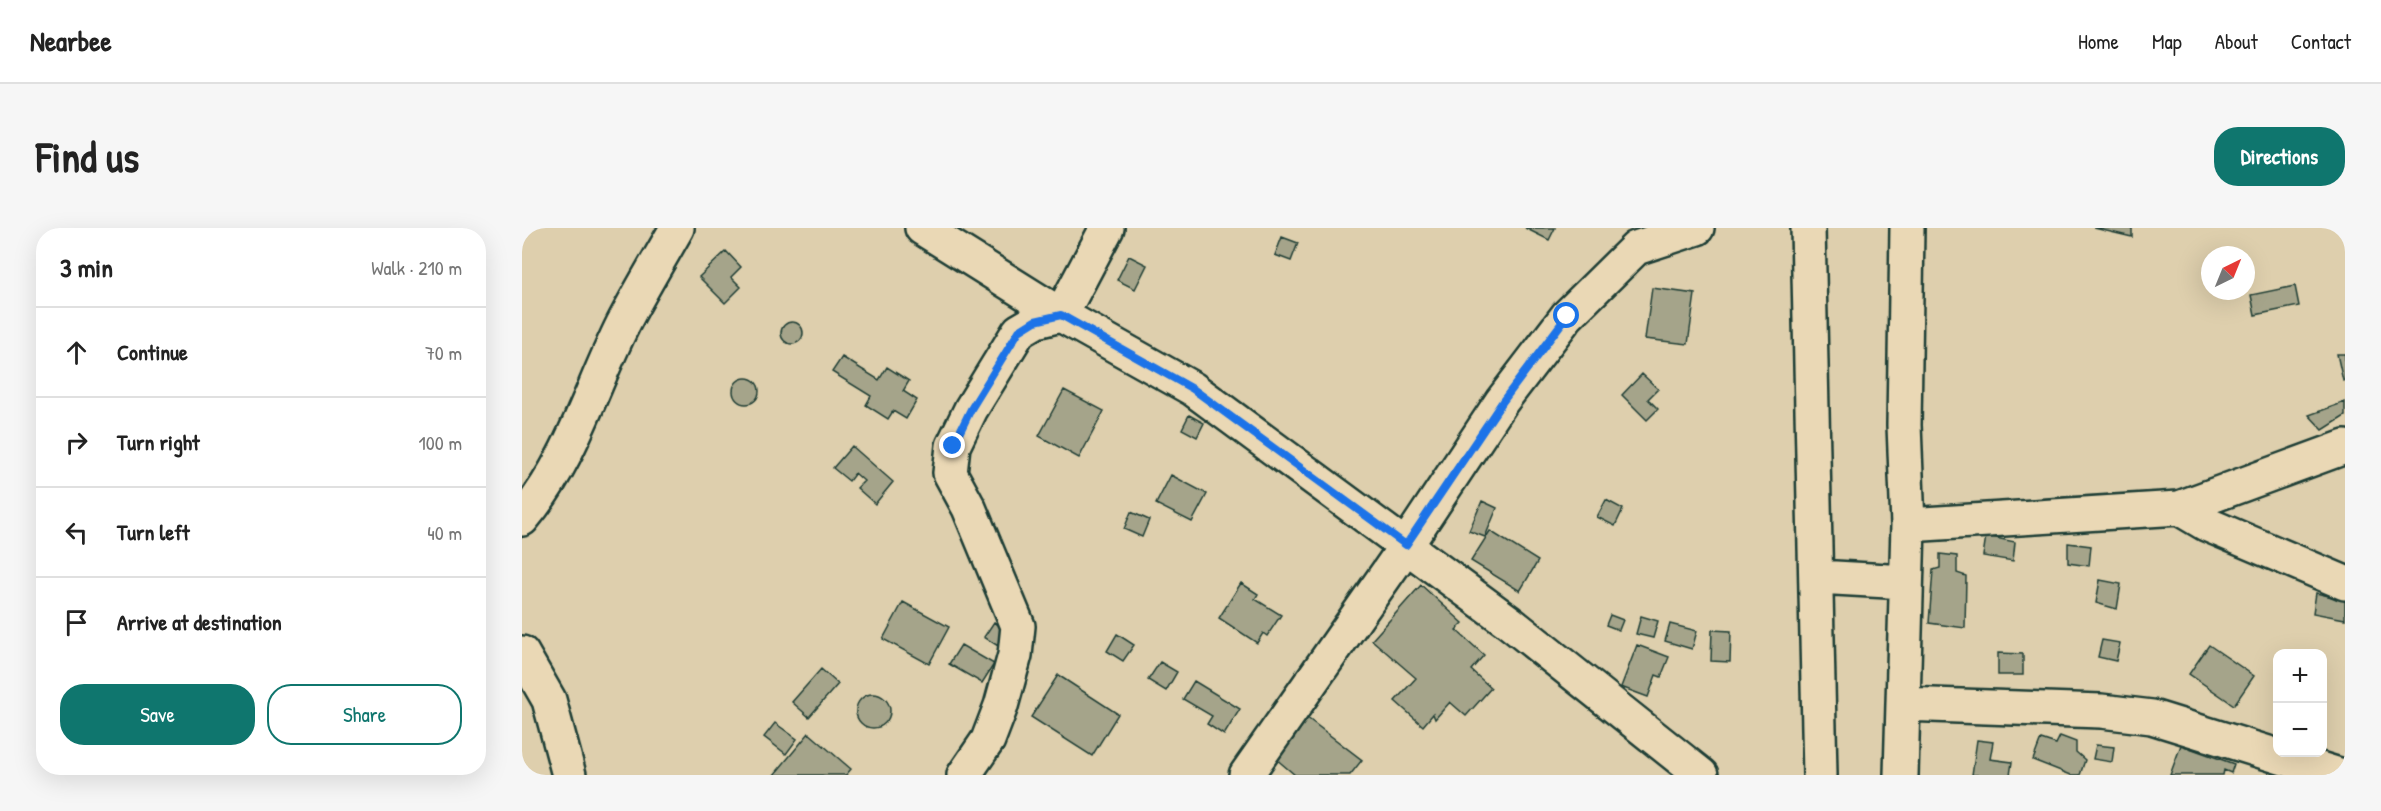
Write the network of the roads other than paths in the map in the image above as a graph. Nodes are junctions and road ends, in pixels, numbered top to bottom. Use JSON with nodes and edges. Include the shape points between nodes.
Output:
{"nodes":[{"id":1,"x":677,"y":228,"type":"edge"},
{"id":2,"x":922,"y":228,"type":"edge"},
{"id":3,"x":1107,"y":228,"type":"edge"},
{"id":4,"x":1697,"y":228,"type":"edge"},
{"id":5,"x":1808,"y":228,"type":"edge"},
{"id":6,"x":1907,"y":228,"type":"edge"},
{"id":7,"x":1061,"y":315,"type":"junction"},
{"id":8,"x":2345,"y":447,"type":"edge"},
{"id":9,"x":2179,"y":508,"type":"junction"},
{"id":10,"x":522,"y":519,"type":"edge"},
{"id":11,"x":1908,"y":525,"type":"junction"},
{"id":12,"x":1406,"y":545,"type":"junction"},
{"id":13,"x":1816,"y":577,"type":"junction"},
{"id":14,"x":1906,"y":582,"type":"junction"},
{"id":15,"x":2345,"y":583,"type":"edge"},
{"id":16,"x":522,"y":653,"type":"edge"},
{"id":17,"x":1903,"y":704,"type":"junction"},
{"id":18,"x":569,"y":775,"type":"edge"},
{"id":19,"x":964,"y":775,"type":"edge"},
{"id":20,"x":1246,"y":775,"type":"edge"},
{"id":21,"x":1701,"y":775,"type":"edge"},
{"id":22,"x":1820,"y":775,"type":"edge"},
{"id":23,"x":1900,"y":775,"type":"edge"},
{"id":24,"x":2339,"y":775,"type":"edge"}],
"edges":[{"from":1,"to":10,"type":"street","via":[[623,324],[561,463]]},
{"from":2,"to":7,"type":"street"},
{"from":3,"to":7,"type":"street"},
{"from":4,"to":12,"type":"street","via":[[1636,248],[1567,316],[1503,401]]},
{"from":5,"to":13,"type":"street"},
{"from":6,"to":11,"type":"street","via":[[1904,425]]},
{"from":7,"to":12,"type":"street","via":[[1193,389]]},
{"from":7,"to":19,"type":"street","via":[[1035,321],[1019,331],[953,446],[950,473],[969,508],[1018,626],[1015,655],[1001,706],[988,740]]},
{"from":8,"to":9,"type":"street"},
{"from":9,"to":11,"type":"street"},
{"from":9,"to":15,"type":"street","via":[[2206,524]]},
{"from":11,"to":14,"type":"street"},
{"from":12,"to":20,"type":"street"},
{"from":12,"to":21,"type":"street"},
{"from":13,"to":14,"type":"street"},
{"from":13,"to":22,"type":"street"},
{"from":14,"to":17,"type":"street"},
{"from":16,"to":18,"type":"street","via":[[549,700]]},
{"from":17,"to":23,"type":"street"},
{"from":17,"to":24,"type":"street","via":[[2101,711],[2152,717]]}]}
